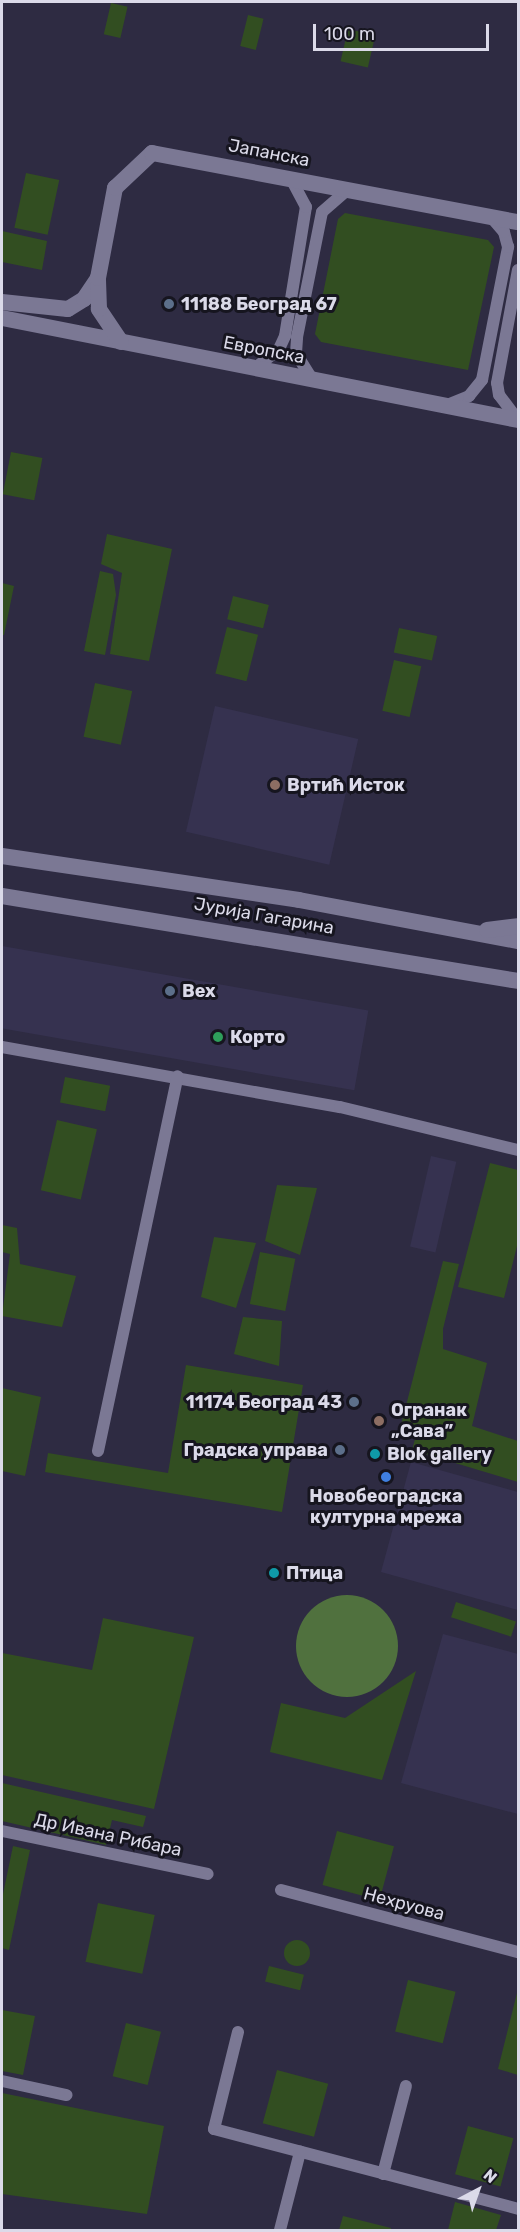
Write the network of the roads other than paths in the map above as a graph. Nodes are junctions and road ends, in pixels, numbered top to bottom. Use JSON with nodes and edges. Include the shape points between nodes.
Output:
{"nodes":[{"id":1,"x":288,"y":177,"type":"junction"},
{"id":2,"x":349,"y":188,"type":"junction"},
{"id":3,"x":490,"y":216,"type":"junction"},
{"id":4,"x":519,"y":222,"type":"edge"},
{"id":5,"x":519,"y":270,"type":"edge"},
{"id":6,"x":98,"y":278,"type":"junction"},
{"id":7,"x":2,"y":302,"type":"edge"},
{"id":8,"x":2,"y":318,"type":"edge"},
{"id":9,"x":121,"y":342,"type":"junction"},
{"id":10,"x":255,"y":368,"type":"junction"},
{"id":11,"x":312,"y":379,"type":"junction"},
{"id":12,"x":446,"y":406,"type":"junction"},
{"id":13,"x":518,"y":420,"type":"edge"},
{"id":14,"x":2,"y":856,"type":"edge"},
{"id":15,"x":2,"y":896,"type":"edge"},
{"id":16,"x":519,"y":926,"type":"edge"},
{"id":17,"x":466,"y":931,"type":"junction"},
{"id":18,"x":519,"y":941,"type":"edge"},
{"id":19,"x":519,"y":981,"type":"edge"},
{"id":20,"x":2,"y":1047,"type":"edge"},
{"id":21,"x":178,"y":1076,"type":"junction"},
{"id":22,"x":519,"y":1150,"type":"edge"},
{"id":23,"x":98,"y":1451,"type":"dead end"},
{"id":24,"x":2,"y":1831,"type":"edge"},
{"id":25,"x":208,"y":1874,"type":"dead end"},
{"id":26,"x":281,"y":1890,"type":"dead end"},
{"id":27,"x":519,"y":1952,"type":"edge"},
{"id":28,"x":238,"y":2032,"type":"dead end"},
{"id":29,"x":2,"y":2081,"type":"edge"},
{"id":30,"x":406,"y":2086,"type":"dead end"},
{"id":31,"x":66,"y":2094,"type":"dead end"},
{"id":32,"x":300,"y":2152,"type":"junction"},
{"id":33,"x":383,"y":2174,"type":"junction"},
{"id":34,"x":519,"y":2209,"type":"edge"},
{"id":35,"x":280,"y":2230,"type":"edge"}],
"edges":[{"from":1,"to":2,"type":"street","name":"Јапанска"},
{"from":1,"to":6,"type":"street","name":"Јапанска","via":[[160,151],[143,158],[115,188]]},
{"from":1,"to":10,"type":"street","via":[[306,207],[285,336],[279,349]]},
{"from":2,"to":3,"type":"street","name":"Јапанска"},
{"from":2,"to":11,"type":"street","via":[[321,212],[296,353]]},
{"from":3,"to":4,"type":"street","name":"Јапанска"},
{"from":3,"to":12,"type":"street","via":[[504,232],[508,247],[482,380],[469,396]]},
{"from":5,"to":13,"type":"street","via":[[496,382],[498,395]]},
{"from":6,"to":7,"type":"street","name":"Јапанска","via":[[77,305],[59,310]]},
{"from":6,"to":9,"type":"street","name":"Јапанска","via":[[99,309]]},
{"from":8,"to":9,"type":"street","name":"Европска"},
{"from":9,"to":10,"type":"street","name":"Европска"},
{"from":10,"to":11,"type":"street","name":"Европска"},
{"from":11,"to":12,"type":"street","name":"Европска"},
{"from":12,"to":13,"type":"street","name":"Европска"},
{"from":14,"to":17,"type":"street","name":"Јурија Гагарина"},
{"from":15,"to":19,"type":"street","name":"Јурија Гагарина"},
{"from":16,"to":17,"type":"street"},
{"from":17,"to":18,"type":"street","name":"Јурија Гагарина"},
{"from":20,"to":21,"type":"street"},
{"from":21,"to":22,"type":"street","via":[[369,1113]]},
{"from":21,"to":23,"type":"street"},
{"from":24,"to":25,"type":"street","name":"Др Ивана Рибара"},
{"from":26,"to":27,"type":"street","name":"Нехруова"},
{"from":28,"to":32,"type":"street","via":[[214,2129]]},
{"from":29,"to":31,"type":"street"},
{"from":30,"to":33,"type":"street"},
{"from":32,"to":33,"type":"street"},
{"from":32,"to":35,"type":"street"},
{"from":33,"to":34,"type":"street"}]}
